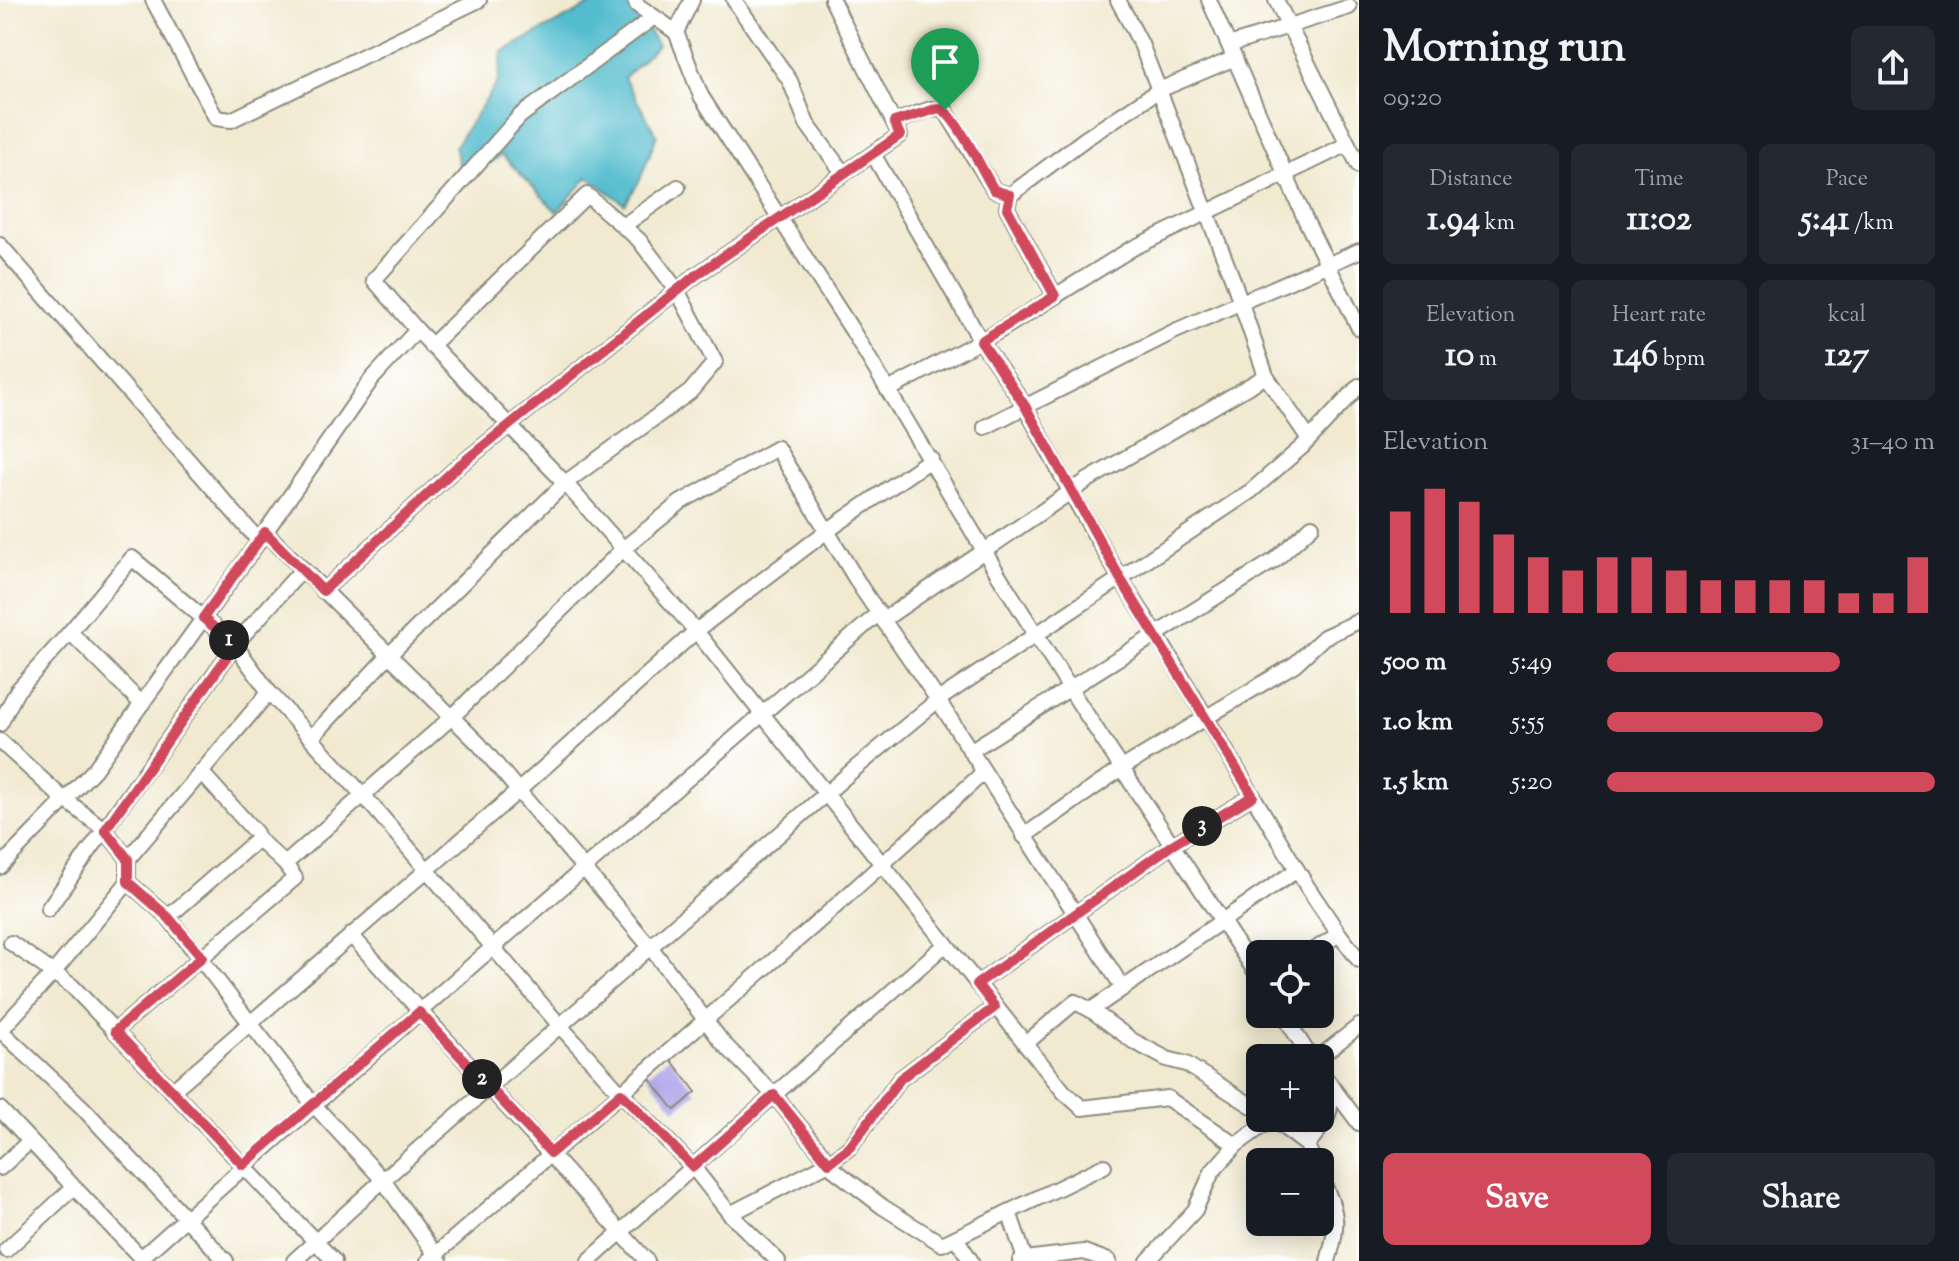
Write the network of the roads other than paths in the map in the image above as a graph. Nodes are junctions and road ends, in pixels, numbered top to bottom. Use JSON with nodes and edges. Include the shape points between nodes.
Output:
{"nodes":[{"id":1,"x":153,"y":0,"type":"edge"},
{"id":2,"x":479,"y":0,"type":"edge"},
{"id":3,"x":635,"y":0,"type":"edge"},
{"id":4,"x":692,"y":0,"type":"edge"},
{"id":5,"x":734,"y":0,"type":"edge"},
{"id":6,"x":832,"y":0,"type":"edge"},
{"id":7,"x":1118,"y":0,"type":"edge"},
{"id":8,"x":1209,"y":0,"type":"edge"},
{"id":9,"x":1276,"y":0,"type":"edge"},
{"id":10,"x":1349,"y":7,"type":"dead end"},
{"id":11,"x":654,"y":17,"type":"junction"},
{"id":12,"x":1290,"y":27,"type":"junction"},
{"id":13,"x":676,"y":32,"type":"junction"},
{"id":14,"x":1232,"y":51,"type":"junction"},
{"id":15,"x":1159,"y":90,"type":"junction"},
{"id":16,"x":894,"y":122,"type":"junction"},
{"id":17,"x":1348,"y":144,"type":"junction"},
{"id":18,"x":873,"y":154,"type":"junction"},
{"id":19,"x":1359,"y":166,"type":"edge"},
{"id":20,"x":1285,"y":173,"type":"junction"},
{"id":21,"x":844,"y":174,"type":"junction"},
{"id":22,"x":678,"y":187,"type":"dead end"},
{"id":23,"x":1010,"y":195,"type":"junction"},
{"id":24,"x":1207,"y":212,"type":"junction"},
{"id":25,"x":780,"y":218,"type":"junction"},
{"id":26,"x":623,"y":226,"type":"junction"},
{"id":27,"x":0,"y":245,"type":"edge"},
{"id":28,"x":1359,"y":251,"type":"edge"},
{"id":29,"x":1329,"y":266,"type":"junction"},
{"id":30,"x":677,"y":290,"type":"junction"},
{"id":31,"x":1055,"y":296,"type":"junction"},
{"id":32,"x":1241,"y":303,"type":"junction"},
{"id":33,"x":1359,"y":328,"type":"edge"},
{"id":34,"x":417,"y":330,"type":"junction"},
{"id":35,"x":981,"y":341,"type":"junction"},
{"id":36,"x":431,"y":346,"type":"junction"},
{"id":37,"x":1266,"y":376,"type":"junction"},
{"id":38,"x":1359,"y":386,"type":"edge"},
{"id":39,"x":888,"y":390,"type":"junction"},
{"id":40,"x":1025,"y":406,"type":"junction"},
{"id":41,"x":508,"y":425,"type":"junction"},
{"id":42,"x":985,"y":427,"type":"dead end"},
{"id":43,"x":1309,"y":439,"type":"junction"},
{"id":44,"x":931,"y":459,"type":"junction"},
{"id":45,"x":565,"y":483,"type":"junction"},
{"id":46,"x":1071,"y":493,"type":"junction"},
{"id":47,"x":1312,"y":526,"type":"dead end"},
{"id":48,"x":827,"y":531,"type":"junction"},
{"id":49,"x":262,"y":537,"type":"junction"},
{"id":50,"x":623,"y":549,"type":"junction"},
{"id":51,"x":985,"y":551,"type":"junction"},
{"id":52,"x":302,"y":570,"type":"junction"},
{"id":53,"x":1120,"y":578,"type":"junction"},
{"id":54,"x":323,"y":591,"type":"junction"},
{"id":55,"x":881,"y":617,"type":"junction"},
{"id":56,"x":203,"y":618,"type":"junction"},
{"id":57,"x":1359,"y":621,"type":"edge"},
{"id":58,"x":696,"y":631,"type":"junction"},
{"id":59,"x":70,"y":632,"type":"junction"},
{"id":60,"x":1037,"y":633,"type":"junction"},
{"id":61,"x":1156,"y":634,"type":"junction"},
{"id":62,"x":235,"y":645,"type":"junction"},
{"id":63,"x":389,"y":655,"type":"junction"},
{"id":64,"x":1070,"y":689,"type":"junction"},
{"id":65,"x":269,"y":692,"type":"junction"},
{"id":66,"x":938,"y":700,"type":"junction"},
{"id":67,"x":142,"y":704,"type":"junction"},
{"id":68,"x":762,"y":714,"type":"junction"},
{"id":69,"x":452,"y":717,"type":"junction"},
{"id":70,"x":1206,"y":718,"type":"junction"},
{"id":71,"x":0,"y":724,"type":"edge"},
{"id":72,"x":311,"y":738,"type":"junction"},
{"id":73,"x":0,"y":741,"type":"edge"},
{"id":74,"x":970,"y":751,"type":"junction"},
{"id":75,"x":1122,"y":768,"type":"junction"},
{"id":76,"x":201,"y":772,"type":"junction"},
{"id":77,"x":983,"y":773,"type":"junction"},
{"id":78,"x":518,"y":791,"type":"junction"},
{"id":79,"x":826,"y":794,"type":"junction"},
{"id":80,"x":364,"y":796,"type":"junction"},
{"id":81,"x":1253,"y":796,"type":"junction"},
{"id":82,"x":65,"y":800,"type":"junction"},
{"id":83,"x":105,"y":830,"type":"junction"},
{"id":84,"x":1024,"y":836,"type":"junction"},
{"id":85,"x":258,"y":839,"type":"junction"},
{"id":86,"x":1172,"y":845,"type":"junction"},
{"id":87,"x":128,"y":859,"type":"junction"},
{"id":88,"x":882,"y":863,"type":"junction"},
{"id":89,"x":285,"y":864,"type":"junction"},
{"id":90,"x":0,"y":867,"type":"edge"},
{"id":91,"x":585,"y":868,"type":"junction"},
{"id":92,"x":427,"y":869,"type":"junction"},
{"id":93,"x":1297,"y":870,"type":"junction"},
{"id":94,"x":128,"y":882,"type":"junction"},
{"id":95,"x":48,"y":909,"type":"dead end"},
{"id":96,"x":1073,"y":913,"type":"junction"},
{"id":97,"x":168,"y":917,"type":"junction"},
{"id":98,"x":1221,"y":922,"type":"junction"},
{"id":99,"x":1339,"y":934,"type":"junction"},
{"id":100,"x":351,"y":935,"type":"junction"},
{"id":101,"x":1330,"y":940,"type":"edge"},
{"id":102,"x":11,"y":943,"type":"dead end"},
{"id":103,"x":946,"y":944,"type":"junction"},
{"id":104,"x":493,"y":947,"type":"junction"},
{"id":105,"x":651,"y":948,"type":"junction"},
{"id":106,"x":202,"y":957,"type":"junction"},
{"id":107,"x":1246,"y":959,"type":"edge"},
{"id":108,"x":1359,"y":960,"type":"edge"},
{"id":109,"x":53,"y":973,"type":"junction"},
{"id":110,"x":977,"y":984,"type":"junction"},
{"id":111,"x":1123,"y":988,"type":"junction"},
{"id":112,"x":995,"y":1007,"type":"junction"},
{"id":113,"x":1091,"y":1010,"type":"junction"},
{"id":114,"x":419,"y":1012,"type":"junction"},
{"id":115,"x":706,"y":1020,"type":"junction"},
{"id":116,"x":251,"y":1021,"type":"junction"},
{"id":117,"x":1359,"y":1026,"type":"edge"},
{"id":118,"x":561,"y":1027,"type":"junction"},
{"id":119,"x":0,"y":1030,"type":"edge"},
{"id":120,"x":115,"y":1031,"type":"junction"},
{"id":121,"x":1025,"y":1044,"type":"junction"},
{"id":122,"x":1334,"y":1046,"type":"edge"},
{"id":123,"x":490,"y":1088,"type":"junction"},
{"id":124,"x":172,"y":1091,"type":"junction"},
{"id":125,"x":621,"y":1093,"type":"junction"},
{"id":126,"x":774,"y":1095,"type":"junction"},
{"id":127,"x":1246,"y":1102,"type":"edge"},
{"id":128,"x":313,"y":1104,"type":"junction"},
{"id":129,"x":1334,"y":1108,"type":"edge"},
{"id":130,"x":0,"y":1109,"type":"edge"},
{"id":131,"x":1359,"y":1123,"type":"edge"},
{"id":132,"x":1253,"y":1132,"type":"edge"},
{"id":133,"x":1290,"y":1132,"type":"edge"},
{"id":134,"x":1318,"y":1132,"type":"edge"},
{"id":135,"x":30,"y":1141,"type":"junction"},
{"id":136,"x":1236,"y":1145,"type":"junction"},
{"id":137,"x":1307,"y":1145,"type":"junction"},
{"id":138,"x":1308,"y":1148,"type":"edge"},
{"id":139,"x":551,"y":1153,"type":"junction"},
{"id":140,"x":829,"y":1163,"type":"junction"},
{"id":141,"x":243,"y":1165,"type":"junction"},
{"id":142,"x":1104,"y":1166,"type":"dead end"},
{"id":143,"x":693,"y":1167,"type":"junction"},
{"id":144,"x":0,"y":1168,"type":"edge"},
{"id":145,"x":383,"y":1180,"type":"junction"},
{"id":146,"x":74,"y":1187,"type":"junction"},
{"id":147,"x":1334,"y":1206,"type":"edge"},
{"id":148,"x":1009,"y":1212,"type":"junction"},
{"id":149,"x":730,"y":1214,"type":"junction"},
{"id":150,"x":185,"y":1216,"type":"junction"},
{"id":151,"x":621,"y":1232,"type":"junction"},
{"id":152,"x":956,"y":1238,"type":"junction"},
{"id":153,"x":315,"y":1242,"type":"junction"},
{"id":154,"x":7,"y":1252,"type":"edge"},
{"id":155,"x":138,"y":1259,"type":"edge"},
{"id":156,"x":434,"y":1259,"type":"edge"},
{"id":157,"x":1023,"y":1260,"type":"edge"},
{"id":158,"x":226,"y":1261,"type":"edge"},
{"id":159,"x":294,"y":1261,"type":"edge"},
{"id":160,"x":334,"y":1261,"type":"edge"},
{"id":161,"x":589,"y":1261,"type":"edge"},
{"id":162,"x":647,"y":1261,"type":"edge"},
{"id":163,"x":778,"y":1261,"type":"edge"},
{"id":164,"x":971,"y":1261,"type":"edge"},
{"id":165,"x":1109,"y":1261,"type":"edge"},
{"id":166,"x":1148,"y":1261,"type":"edge"},
{"id":167,"x":1328,"y":1261,"type":"edge"}],
"edges":[{"from":1,"to":2,"type":"street","via":[[216,118],[231,120]]},
{"from":3,"to":11,"type":"street"},
{"from":4,"to":13,"type":"street"},
{"from":5,"to":21,"type":"street","via":[[790,81],[807,124]]},
{"from":6,"to":16,"type":"street"},
{"from":7,"to":15,"type":"street"},
{"from":8,"to":14,"type":"street"},
{"from":9,"to":12,"type":"street"},
{"from":10,"to":12,"type":"street"},
{"from":11,"to":13,"type":"street"},
{"from":11,"to":34,"type":"street","via":[[520,116],[374,280]]},
{"from":12,"to":14,"type":"street"},
{"from":12,"to":17,"type":"street"},
{"from":13,"to":25,"type":"street","via":[[701,96]]},
{"from":14,"to":15,"type":"street"},
{"from":14,"to":20,"type":"street"},
{"from":15,"to":23,"type":"street"},
{"from":15,"to":24,"type":"street"},
{"from":16,"to":18,"type":"street","via":[[900,135]]},
{"from":16,"to":23,"type":"street","via":[[931,109],[945,110],[994,190]]},
{"from":17,"to":19,"type":"street"},
{"from":17,"to":20,"type":"street"},
{"from":18,"to":21,"type":"street"},
{"from":18,"to":35,"type":"street"},
{"from":20,"to":24,"type":"street"},
{"from":20,"to":29,"type":"street"},
{"from":21,"to":25,"type":"street"},
{"from":22,"to":26,"type":"street"},
{"from":23,"to":31,"type":"street","via":[[1007,208]]},
{"from":24,"to":31,"type":"street","via":[[1131,249]]},
{"from":24,"to":32,"type":"street"},
{"from":25,"to":30,"type":"street"},
{"from":25,"to":39,"type":"street"},
{"from":26,"to":30,"type":"street"},
{"from":26,"to":36,"type":"street","via":[[587,195]]},
{"from":27,"to":49,"type":"street"},
{"from":28,"to":29,"type":"street"},
{"from":29,"to":32,"type":"street"},
{"from":29,"to":33,"type":"street"},
{"from":30,"to":41,"type":"street"},
{"from":30,"to":45,"type":"street","via":[[714,366],[690,392]]},
{"from":31,"to":35,"type":"street"},
{"from":32,"to":37,"type":"street"},
{"from":32,"to":40,"type":"street"},
{"from":34,"to":36,"type":"street"},
{"from":34,"to":49,"type":"street","via":[[371,380]]},
{"from":35,"to":39,"type":"street"},
{"from":35,"to":40,"type":"street"},
{"from":36,"to":41,"type":"street"},
{"from":37,"to":43,"type":"street"},
{"from":37,"to":46,"type":"street"},
{"from":38,"to":43,"type":"street"},
{"from":39,"to":44,"type":"street"},
{"from":40,"to":42,"type":"street"},
{"from":40,"to":46,"type":"street"},
{"from":41,"to":45,"type":"street"},
{"from":41,"to":54,"type":"street"},
{"from":43,"to":53,"type":"street","via":[[1251,491]]},
{"from":44,"to":48,"type":"street"},
{"from":44,"to":51,"type":"street"},
{"from":45,"to":50,"type":"street"},
{"from":45,"to":63,"type":"street"},
{"from":46,"to":51,"type":"street"},
{"from":46,"to":53,"type":"street"},
{"from":47,"to":61,"type":"street","via":[[1275,560]]},
{"from":48,"to":50,"type":"street","via":[[777,448],[681,502]]},
{"from":48,"to":55,"type":"street"},
{"from":48,"to":58,"type":"street"},
{"from":49,"to":52,"type":"street"},
{"from":49,"to":56,"type":"street"},
{"from":50,"to":58,"type":"street"},
{"from":50,"to":69,"type":"street"},
{"from":51,"to":55,"type":"street"},
{"from":51,"to":60,"type":"street"},
{"from":52,"to":54,"type":"street"},
{"from":52,"to":62,"type":"street"},
{"from":53,"to":60,"type":"street"},
{"from":53,"to":61,"type":"street"},
{"from":54,"to":63,"type":"street"},
{"from":55,"to":66,"type":"street"},
{"from":55,"to":68,"type":"street"},
{"from":56,"to":59,"type":"street","via":[[132,558]]},
{"from":56,"to":62,"type":"street"},
{"from":56,"to":67,"type":"street"},
{"from":57,"to":70,"type":"street","via":[[1324,637],[1295,664]]},
{"from":58,"to":68,"type":"street"},
{"from":58,"to":78,"type":"street"},
{"from":59,"to":67,"type":"street"},
{"from":59,"to":71,"type":"street","via":[[17,691]]},
{"from":60,"to":64,"type":"street"},
{"from":60,"to":66,"type":"street"},
{"from":61,"to":64,"type":"street"},
{"from":61,"to":70,"type":"street"},
{"from":62,"to":65,"type":"street"},
{"from":62,"to":83,"type":"street"},
{"from":63,"to":69,"type":"street"},
{"from":63,"to":72,"type":"street"},
{"from":64,"to":74,"type":"street"},
{"from":64,"to":75,"type":"street"},
{"from":65,"to":72,"type":"street"},
{"from":65,"to":76,"type":"street"},
{"from":66,"to":74,"type":"street"},
{"from":66,"to":79,"type":"street"},
{"from":67,"to":82,"type":"street"},
{"from":68,"to":79,"type":"street"},
{"from":68,"to":91,"type":"street"},
{"from":69,"to":78,"type":"street"},
{"from":69,"to":80,"type":"street"},
{"from":70,"to":75,"type":"street"},
{"from":70,"to":81,"type":"street"},
{"from":72,"to":80,"type":"street"},
{"from":73,"to":82,"type":"street"},
{"from":74,"to":77,"type":"street"},
{"from":75,"to":84,"type":"street"},
{"from":75,"to":86,"type":"street"},
{"from":76,"to":85,"type":"street"},
{"from":76,"to":87,"type":"street"},
{"from":77,"to":84,"type":"street"},
{"from":77,"to":88,"type":"street"},
{"from":78,"to":91,"type":"street"},
{"from":78,"to":92,"type":"street"},
{"from":79,"to":88,"type":"street"},
{"from":79,"to":105,"type":"street"},
{"from":80,"to":89,"type":"street"},
{"from":80,"to":92,"type":"street"},
{"from":81,"to":86,"type":"street"},
{"from":81,"to":93,"type":"street"},
{"from":82,"to":83,"type":"street"},
{"from":82,"to":90,"type":"street"},
{"from":83,"to":87,"type":"street"},
{"from":83,"to":95,"type":"street"},
{"from":84,"to":96,"type":"street"},
{"from":85,"to":89,"type":"street"},
{"from":85,"to":97,"type":"street"},
{"from":86,"to":96,"type":"street"},
{"from":86,"to":98,"type":"street"},
{"from":87,"to":94,"type":"street"},
{"from":88,"to":103,"type":"street"},
{"from":88,"to":115,"type":"street"},
{"from":89,"to":106,"type":"street","via":[[295,878]]},
{"from":91,"to":104,"type":"street"},
{"from":91,"to":105,"type":"street"},
{"from":92,"to":100,"type":"street"},
{"from":92,"to":104,"type":"street"},
{"from":93,"to":98,"type":"street"},
{"from":93,"to":99,"type":"street"},
{"from":94,"to":97,"type":"street"},
{"from":94,"to":109,"type":"street"},
{"from":96,"to":110,"type":"street"},
{"from":96,"to":111,"type":"street"},
{"from":97,"to":106,"type":"street"},
{"from":98,"to":107,"type":"street"},
{"from":98,"to":111,"type":"street"},
{"from":99,"to":101,"type":"street"},
{"from":99,"to":108,"type":"street"},
{"from":100,"to":114,"type":"street"},
{"from":100,"to":116,"type":"street"},
{"from":102,"to":109,"type":"street"},
{"from":103,"to":110,"type":"street"},
{"from":103,"to":126,"type":"street"},
{"from":104,"to":114,"type":"street"},
{"from":104,"to":118,"type":"street"},
{"from":105,"to":115,"type":"street"},
{"from":105,"to":118,"type":"street"},
{"from":106,"to":116,"type":"street"},
{"from":106,"to":120,"type":"street"},
{"from":109,"to":119,"type":"street"},
{"from":109,"to":120,"type":"street"},
{"from":110,"to":112,"type":"street"},
{"from":111,"to":113,"type":"street"},
{"from":112,"to":121,"type":"street"},
{"from":112,"to":140,"type":"street","via":[[900,1079],[850,1147]]},
{"from":113,"to":121,"type":"street","via":[[1075,1002]]},
{"from":113,"to":127,"type":"street","via":[[1133,1041],[1186,1064]]},
{"from":114,"to":123,"type":"street"},
{"from":114,"to":128,"type":"street"},
{"from":115,"to":125,"type":"street"},
{"from":115,"to":126,"type":"street"},
{"from":116,"to":124,"type":"street"},
{"from":116,"to":128,"type":"street"},
{"from":117,"to":122,"type":"street"},
{"from":118,"to":123,"type":"street"},
{"from":118,"to":125,"type":"street"},
{"from":119,"to":150,"type":"street"},
{"from":120,"to":124,"type":"street"},
{"from":121,"to":136,"type":"street","via":[[1082,1108],[1167,1098]]},
{"from":123,"to":139,"type":"street"},
{"from":123,"to":145,"type":"street"},
{"from":124,"to":141,"type":"street"},
{"from":125,"to":139,"type":"street"},
{"from":125,"to":143,"type":"street"},
{"from":126,"to":140,"type":"street"},
{"from":126,"to":143,"type":"street"},
{"from":128,"to":141,"type":"street"},
{"from":128,"to":145,"type":"street"},
{"from":129,"to":131,"type":"street"},
{"from":130,"to":135,"type":"street"},
{"from":132,"to":136,"type":"street"},
{"from":133,"to":137,"type":"street"},
{"from":134,"to":137,"type":"street"},
{"from":135,"to":144,"type":"street"},
{"from":135,"to":146,"type":"street"},
{"from":136,"to":166,"type":"street","via":[[1212,1172],[1195,1210]]},
{"from":137,"to":138,"type":"street"},
{"from":139,"to":151,"type":"street"},
{"from":139,"to":156,"type":"street"},
{"from":140,"to":149,"type":"street"},
{"from":140,"to":152,"type":"street","via":[[883,1207],[942,1244]]},
{"from":141,"to":150,"type":"street"},
{"from":141,"to":153,"type":"street"},
{"from":142,"to":148,"type":"street"},
{"from":143,"to":149,"type":"street"},
{"from":143,"to":151,"type":"street"},
{"from":145,"to":153,"type":"street"},
{"from":145,"to":156,"type":"street"},
{"from":146,"to":154,"type":"street"},
{"from":146,"to":155,"type":"street"},
{"from":147,"to":167,"type":"street","via":[[1337,1232]]},
{"from":148,"to":152,"type":"street"},
{"from":148,"to":157,"type":"street"},
{"from":149,"to":163,"type":"street"},
{"from":150,"to":155,"type":"street"},
{"from":150,"to":158,"type":"street"},
{"from":151,"to":161,"type":"street"},
{"from":151,"to":162,"type":"street"},
{"from":152,"to":164,"type":"street"},
{"from":153,"to":159,"type":"street"},
{"from":153,"to":160,"type":"street"},
{"from":157,"to":165,"type":"street","via":[[1084,1252]]}]}
